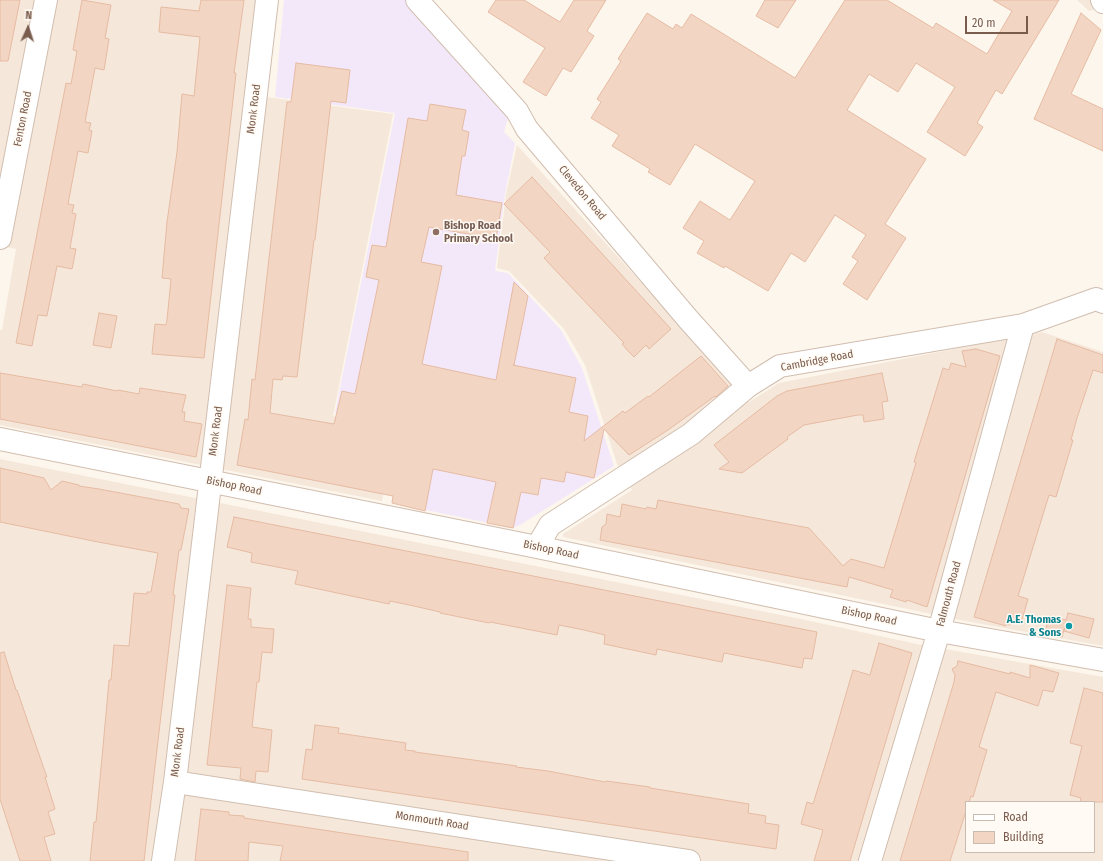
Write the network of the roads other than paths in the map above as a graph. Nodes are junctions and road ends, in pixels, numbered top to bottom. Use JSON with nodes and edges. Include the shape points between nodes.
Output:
{"nodes":[{"id":1,"x":46,"y":0,"type":"edge"},
{"id":2,"x":267,"y":0,"type":"edge"},
{"id":3,"x":417,"y":0,"type":"edge"},
{"id":4,"x":507,"y":122,"type":"dead end"},
{"id":5,"x":527,"y":129,"type":"junction"},
{"id":6,"x":0,"y":238,"type":"edge"},
{"id":7,"x":1103,"y":302,"type":"edge"},
{"id":8,"x":1023,"y":325,"type":"junction"},
{"id":9,"x":748,"y":386,"type":"junction"},
{"id":10,"x":0,"y":439,"type":"edge"},
{"id":11,"x":210,"y":481,"type":"junction"},
{"id":12,"x":537,"y":547,"type":"junction"},
{"id":13,"x":939,"y":631,"type":"junction"},
{"id":14,"x":1103,"y":660,"type":"edge"},
{"id":15,"x":175,"y":782,"type":"junction"},
{"id":16,"x":163,"y":861,"type":"edge"},
{"id":17,"x":689,"y":861,"type":"edge"},
{"id":18,"x":870,"y":861,"type":"edge"}],
"edges":[{"from":1,"to":6,"type":"street","name":"Fenton Road"},
{"from":2,"to":11,"type":"street","name":"Monk Road"},
{"from":3,"to":5,"type":"street","name":"Clevedon Road","via":[[517,111]]},
{"from":4,"to":5,"type":"street"},
{"from":5,"to":9,"type":"street","name":"Clevedon Road"},
{"from":7,"to":8,"type":"street","name":"Cambridge Road","via":[[1096,299]]},
{"from":8,"to":9,"type":"street","name":"Cambridge Road","via":[[780,366]]},
{"from":8,"to":13,"type":"street","name":"Falmouth Road"},
{"from":9,"to":12,"type":"street","name":"Cambridge Road","via":[[691,434],[550,525]]},
{"from":10,"to":11,"type":"street","name":"Bishop Road"},
{"from":11,"to":12,"type":"street","name":"Bishop Road"},
{"from":11,"to":15,"type":"street","name":"Monk Road"},
{"from":12,"to":13,"type":"street","name":"Bishop Road"},
{"from":13,"to":14,"type":"street","name":"Bishop Road"},
{"from":13,"to":18,"type":"street","name":"Falmouth Road"},
{"from":15,"to":16,"type":"street","name":"Monk Road"},
{"from":15,"to":17,"type":"street","name":"Monmouth Road"}]}
